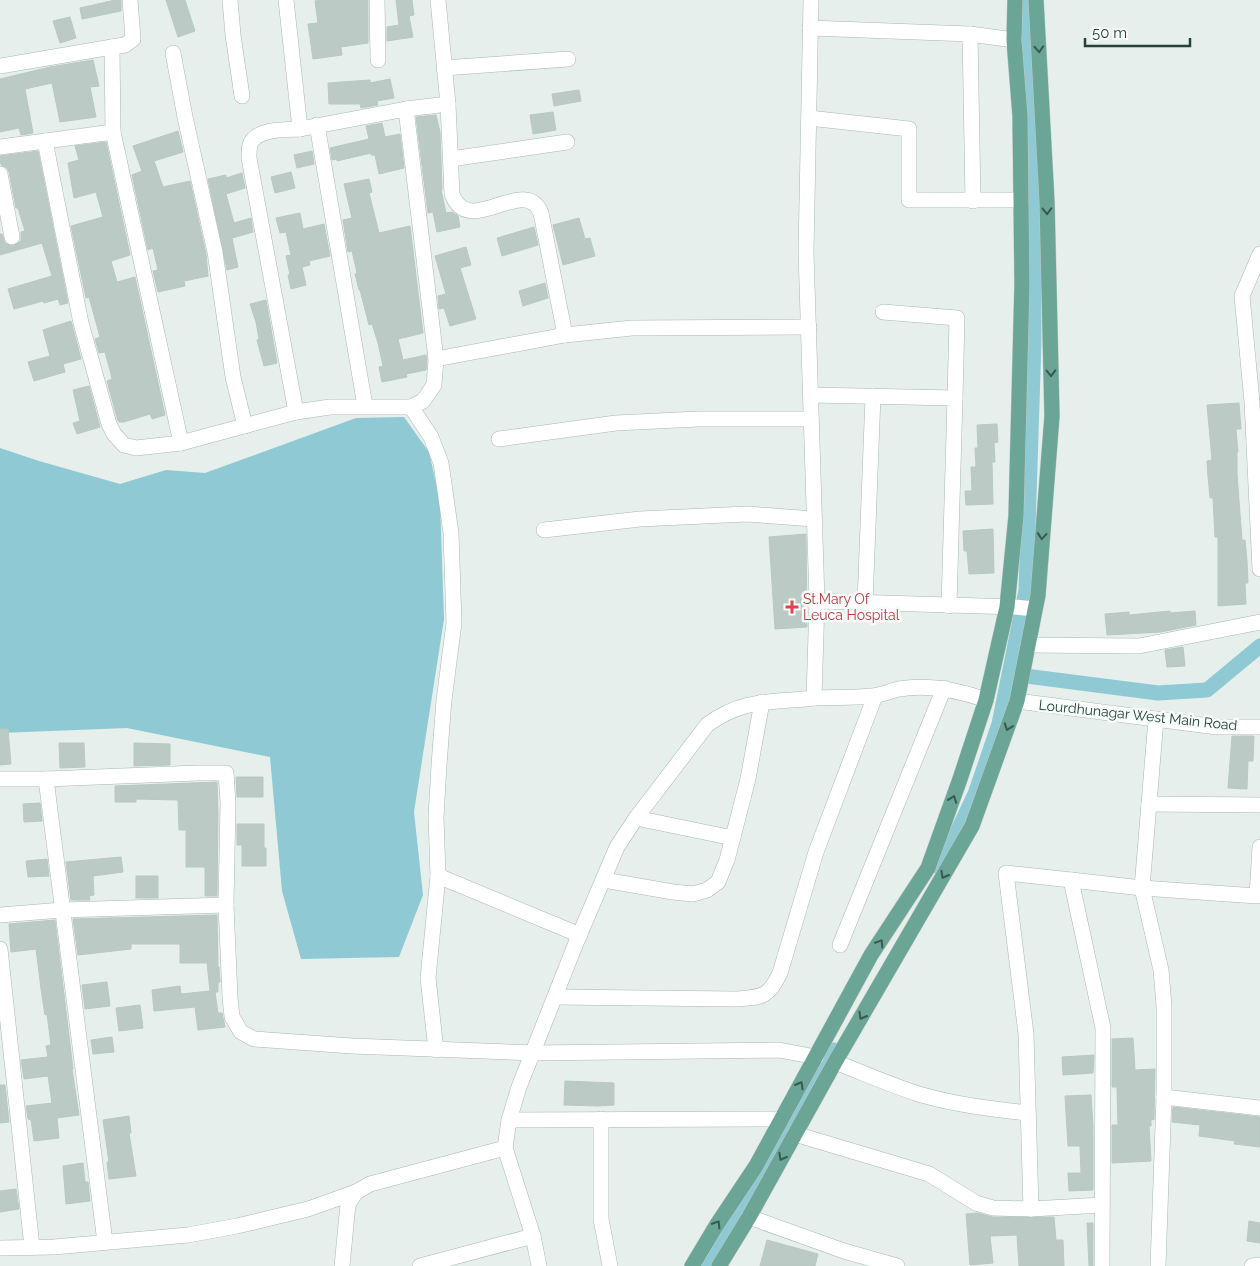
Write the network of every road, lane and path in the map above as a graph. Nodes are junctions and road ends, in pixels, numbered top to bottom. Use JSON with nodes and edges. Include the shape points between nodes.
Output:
{"nodes":[{"id":1,"x":130,"y":0,"type":"edge"},
{"id":2,"x":230,"y":0,"type":"edge"},
{"id":3,"x":286,"y":0,"type":"edge"},
{"id":4,"x":377,"y":0,"type":"edge"},
{"id":5,"x":438,"y":0,"type":"edge"},
{"id":6,"x":811,"y":0,"type":"edge"},
{"id":7,"x":1015,"y":0,"type":"edge"},
{"id":8,"x":1036,"y":0,"type":"edge"},
{"id":9,"x":810,"y":28,"type":"junction"},
{"id":10,"x":970,"y":34,"type":"junction"},
{"id":11,"x":1014,"y":40,"type":"junction"},
{"id":12,"x":112,"y":47,"type":"junction"},
{"id":13,"x":173,"y":53,"type":"dead end"},
{"id":14,"x":568,"y":59,"type":"dead end"},
{"id":15,"x":378,"y":60,"type":"dead end"},
{"id":16,"x":0,"y":66,"type":"edge"},
{"id":17,"x":444,"y":68,"type":"junction"},
{"id":18,"x":242,"y":96,"type":"dead end"},
{"id":19,"x":448,"y":104,"type":"junction"},
{"id":20,"x":406,"y":109,"type":"junction"},
{"id":21,"x":809,"y":118,"type":"junction"},
{"id":22,"x":317,"y":125,"type":"junction"},
{"id":23,"x":300,"y":129,"type":"junction"},
{"id":24,"x":113,"y":132,"type":"junction"},
{"id":25,"x":45,"y":141,"type":"junction"},
{"id":26,"x":567,"y":142,"type":"dead end"},
{"id":27,"x":0,"y":147,"type":"edge"},
{"id":28,"x":452,"y":159,"type":"junction"},
{"id":29,"x":0,"y":174,"type":"edge"},
{"id":30,"x":1021,"y":200,"type":"junction"},
{"id":31,"x":973,"y":201,"type":"junction"},
{"id":32,"x":12,"y":237,"type":"dead end"},
{"id":33,"x":1260,"y":254,"type":"edge"},
{"id":34,"x":884,"y":312,"type":"dead end"},
{"id":35,"x":809,"y":327,"type":"junction"},
{"id":36,"x":565,"y":335,"type":"junction"},
{"id":37,"x":436,"y":359,"type":"junction"},
{"id":38,"x":811,"y":395,"type":"junction"},
{"id":39,"x":873,"y":396,"type":"junction"},
{"id":40,"x":955,"y":398,"type":"junction"},
{"id":41,"x":365,"y":406,"type":"junction"},
{"id":42,"x":411,"y":407,"type":"junction"},
{"id":43,"x":296,"y":412,"type":"junction"},
{"id":44,"x":811,"y":419,"type":"junction"},
{"id":45,"x":245,"y":426,"type":"junction"},
{"id":46,"x":499,"y":439,"type":"dead end"},
{"id":47,"x":181,"y":443,"type":"junction"},
{"id":48,"x":814,"y":520,"type":"junction"},
{"id":49,"x":544,"y":530,"type":"dead end"},
{"id":50,"x":1260,"y":569,"type":"edge"},
{"id":51,"x":817,"y":602,"type":"junction"},
{"id":52,"x":865,"y":603,"type":"junction"},
{"id":53,"x":949,"y":606,"type":"junction"},
{"id":54,"x":1021,"y":608,"type":"junction"},
{"id":55,"x":1260,"y":622,"type":"edge"},
{"id":56,"x":1028,"y":645,"type":"junction"},
{"id":57,"x":944,"y":688,"type":"junction"},
{"id":58,"x":875,"y":696,"type":"junction"},
{"id":59,"x":814,"y":698,"type":"junction"},
{"id":60,"x":986,"y":700,"type":"junction"},
{"id":61,"x":1017,"y":701,"type":"junction"},
{"id":62,"x":762,"y":702,"type":"junction"},
{"id":63,"x":1156,"y":719,"type":"junction"},
{"id":64,"x":1260,"y":727,"type":"edge"},
{"id":65,"x":0,"y":779,"type":"edge"},
{"id":66,"x":46,"y":779,"type":"junction"},
{"id":67,"x":1149,"y":804,"type":"junction"},
{"id":68,"x":1260,"y":805,"type":"edge"},
{"id":69,"x":636,"y":818,"type":"junction"},
{"id":70,"x":732,"y":838,"type":"junction"},
{"id":71,"x":1260,"y":847,"type":"edge"},
{"id":72,"x":438,"y":876,"type":"junction"},
{"id":73,"x":604,"y":880,"type":"junction"},
{"id":74,"x":1072,"y":880,"type":"junction"},
{"id":75,"x":1142,"y":888,"type":"junction"},
{"id":76,"x":226,"y":905,"type":"junction"},
{"id":77,"x":62,"y":910,"type":"junction"},
{"id":78,"x":0,"y":915,"type":"edge"},
{"id":79,"x":580,"y":935,"type":"junction"},
{"id":80,"x":840,"y":945,"type":"dead end"},
{"id":81,"x":0,"y":949,"type":"edge"},
{"id":82,"x":555,"y":997,"type":"junction"},
{"id":83,"x":436,"y":1050,"type":"junction"},
{"id":84,"x":533,"y":1053,"type":"junction"},
{"id":85,"x":816,"y":1057,"type":"junction"},
{"id":86,"x":835,"y":1062,"type":"junction"},
{"id":87,"x":1164,"y":1097,"type":"junction"},
{"id":88,"x":1260,"y":1108,"type":"edge"},
{"id":89,"x":1028,"y":1113,"type":"junction"},
{"id":90,"x":601,"y":1119,"type":"junction"},
{"id":91,"x":780,"y":1119,"type":"junction"},
{"id":92,"x":509,"y":1120,"type":"junction"},
{"id":93,"x":795,"y":1134,"type":"junction"},
{"id":94,"x":505,"y":1148,"type":"junction"},
{"id":95,"x":356,"y":1192,"type":"junction"},
{"id":96,"x":1102,"y":1204,"type":"junction"},
{"id":97,"x":1031,"y":1209,"type":"junction"},
{"id":98,"x":749,"y":1218,"type":"junction"},
{"id":99,"x":533,"y":1236,"type":"junction"},
{"id":100,"x":105,"y":1242,"type":"junction"},
{"id":101,"x":32,"y":1247,"type":"junction"},
{"id":102,"x":0,"y":1248,"type":"edge"},
{"id":103,"x":1260,"y":1265,"type":"edge"},
{"id":104,"x":342,"y":1266,"type":"edge"},
{"id":105,"x":420,"y":1266,"type":"edge"},
{"id":106,"x":538,"y":1266,"type":"edge"},
{"id":107,"x":610,"y":1266,"type":"edge"},
{"id":108,"x":692,"y":1266,"type":"edge"},
{"id":109,"x":719,"y":1266,"type":"edge"},
{"id":110,"x":897,"y":1266,"type":"edge"},
{"id":111,"x":1102,"y":1266,"type":"edge"},
{"id":112,"x":1158,"y":1266,"type":"edge"},
{"id":113,"x":1252,"y":1266,"type":"edge"}],
"edges":[{"from":1,"to":12,"type":"street","via":[[132,39],[125,45]]},
{"from":2,"to":18,"type":"street"},
{"from":3,"to":23,"type":"street"},
{"from":4,"to":15,"type":"street"},
{"from":5,"to":17,"type":"street"},
{"from":6,"to":9,"type":"street"},
{"from":7,"to":11,"type":"main road"},
{"from":8,"to":54,"type":"main road","one_way":true,"via":[[1047,202],[1052,416],[1038,595]]},
{"from":9,"to":10,"type":"street"},
{"from":9,"to":21,"type":"street"},
{"from":10,"to":11,"type":"street"},
{"from":10,"to":31,"type":"street"},
{"from":11,"to":30,"type":"main road","via":[[1020,116]]},
{"from":12,"to":16,"type":"street"},
{"from":12,"to":24,"type":"street"},
{"from":13,"to":45,"type":"street","via":[[215,252]]},
{"from":14,"to":17,"type":"street"},
{"from":17,"to":19,"type":"street"},
{"from":19,"to":20,"type":"street"},
{"from":19,"to":28,"type":"street"},
{"from":20,"to":22,"type":"street"},
{"from":20,"to":37,"type":"street"},
{"from":21,"to":31,"type":"street","via":[[909,129],[909,200]]},
{"from":21,"to":35,"type":"street","via":[[806,252]]},
{"from":22,"to":23,"type":"street"},
{"from":22,"to":41,"type":"street"},
{"from":23,"to":43,"type":"street","via":[[256,136],[250,145],[249,158]]},
{"from":24,"to":25,"type":"street"},
{"from":24,"to":47,"type":"street"},
{"from":25,"to":27,"type":"street"},
{"from":25,"to":47,"type":"street","via":[[81,323],[109,424],[124,445],[136,448]]},
{"from":26,"to":28,"type":"street"},
{"from":28,"to":36,"type":"street","via":[[452,194],[460,208],[477,210],[521,200],[538,204]]},
{"from":29,"to":32,"type":"street"},
{"from":30,"to":31,"type":"street"},
{"from":30,"to":54,"type":"main road","via":[[1016,516]]},
{"from":33,"to":50,"type":"street","via":[[1242,296],[1252,402]]},
{"from":34,"to":40,"type":"street","via":[[957,318]]},
{"from":35,"to":36,"type":"street","via":[[632,328]]},
{"from":35,"to":38,"type":"street"},
{"from":36,"to":37,"type":"street"},
{"from":37,"to":42,"type":"street","via":[[434,385],[423,401]]},
{"from":38,"to":39,"type":"street"},
{"from":38,"to":44,"type":"street"},
{"from":39,"to":40,"type":"street"},
{"from":39,"to":52,"type":"street"},
{"from":40,"to":53,"type":"street"},
{"from":41,"to":42,"type":"street"},
{"from":41,"to":43,"type":"street"},
{"from":42,"to":72,"type":"street","via":[[431,437],[441,463],[452,533],[454,624],[444,700],[436,817]]},
{"from":43,"to":45,"type":"street"},
{"from":44,"to":46,"type":"street","via":[[616,423]]},
{"from":44,"to":48,"type":"street"},
{"from":45,"to":47,"type":"street"},
{"from":48,"to":49,"type":"street","via":[[747,514],[640,518]]},
{"from":48,"to":51,"type":"street"},
{"from":51,"to":52,"type":"street"},
{"from":51,"to":59,"type":"street"},
{"from":52,"to":53,"type":"street"},
{"from":53,"to":54,"type":"street"},
{"from":54,"to":56,"type":"main road"},
{"from":54,"to":60,"type":"main road"},
{"from":55,"to":56,"type":"street","via":[[1139,646]]},
{"from":56,"to":61,"type":"main road"},
{"from":57,"to":58,"type":"street","via":[[899,689]]},
{"from":57,"to":60,"type":"street"},
{"from":57,"to":80,"type":"street"},
{"from":58,"to":59,"type":"street"},
{"from":58,"to":82,"type":"street","via":[[816,852],[780,973],[766,994],[736,999]]},
{"from":59,"to":62,"type":"street"},
{"from":85,"to":60,"type":"main road","one_way":true,"via":[[872,955],[928,868]]},
{"from":61,"to":63,"type":"street","name":"Lourdhunagar West Main Road"},
{"from":61,"to":86,"type":"main road","one_way":true,"via":[[972,826]]},
{"from":62,"to":69,"type":"street","via":[[736,708],[707,725]]},
{"from":62,"to":70,"type":"street","via":[[748,779]]},
{"from":63,"to":64,"type":"street","name":"Lourdhunagar West Main Road"},
{"from":63,"to":67,"type":"street"},
{"from":65,"to":66,"type":"street"},
{"from":66,"to":76,"type":"street","via":[[226,773]]},
{"from":66,"to":77,"type":"street"},
{"from":67,"to":68,"type":"street"},
{"from":67,"to":75,"type":"street"},
{"from":69,"to":70,"type":"street"},
{"from":69,"to":73,"type":"street","via":[[617,847]]},
{"from":70,"to":73,"type":"street","via":[[718,882],[707,890],[693,894]]},
{"from":71,"to":75,"type":"street","via":[[1257,896]]},
{"from":72,"to":79,"type":"street"},
{"from":72,"to":83,"type":"street","via":[[428,978]]},
{"from":73,"to":79,"type":"street"},
{"from":74,"to":75,"type":"street"},
{"from":74,"to":89,"type":"street","via":[[1006,873],[1026,1034]]},
{"from":74,"to":96,"type":"street","via":[[1103,1028]]},
{"from":75,"to":87,"type":"street","via":[[1162,979]]},
{"from":76,"to":77,"type":"street"},
{"from":76,"to":83,"type":"street","via":[[232,1017],[241,1032],[254,1039]]},
{"from":77,"to":78,"type":"street"},
{"from":77,"to":100,"type":"street"},
{"from":79,"to":82,"type":"street"},
{"from":81,"to":101,"type":"street"},
{"from":82,"to":84,"type":"street"},
{"from":83,"to":84,"type":"street"},
{"from":84,"to":85,"type":"street","via":[[779,1050]]},
{"from":84,"to":92,"type":"street"},
{"from":91,"to":85,"type":"main road","one_way":true},
{"from":86,"to":89,"type":"street","via":[[938,1099]]},
{"from":86,"to":93,"type":"main road"},
{"from":87,"to":88,"type":"street"},
{"from":87,"to":112,"type":"street"},
{"from":89,"to":97,"type":"street"},
{"from":90,"to":91,"type":"street"},
{"from":90,"to":92,"type":"street"},
{"from":90,"to":107,"type":"street","via":[[601,1219]]},
{"from":108,"to":91,"type":"main road","one_way":true,"via":[[756,1166]]},
{"from":92,"to":94,"type":"street"},
{"from":93,"to":97,"type":"street","via":[[929,1174],[976,1203],[993,1208]]},
{"from":93,"to":98,"type":"main road","one_way":true},
{"from":94,"to":95,"type":"street","via":[[370,1184]]},
{"from":94,"to":99,"type":"street"},
{"from":95,"to":100,"type":"street","via":[[229,1228]]},
{"from":95,"to":104,"type":"street","via":[[348,1204]]},
{"from":96,"to":97,"type":"street"},
{"from":96,"to":111,"type":"street"},
{"from":98,"to":109,"type":"main road"},
{"from":98,"to":110,"type":"street"},
{"from":99,"to":105,"type":"street"},
{"from":99,"to":106,"type":"street"},
{"from":100,"to":101,"type":"street"},
{"from":101,"to":102,"type":"street"},
{"from":103,"to":113,"type":"street"}]}
